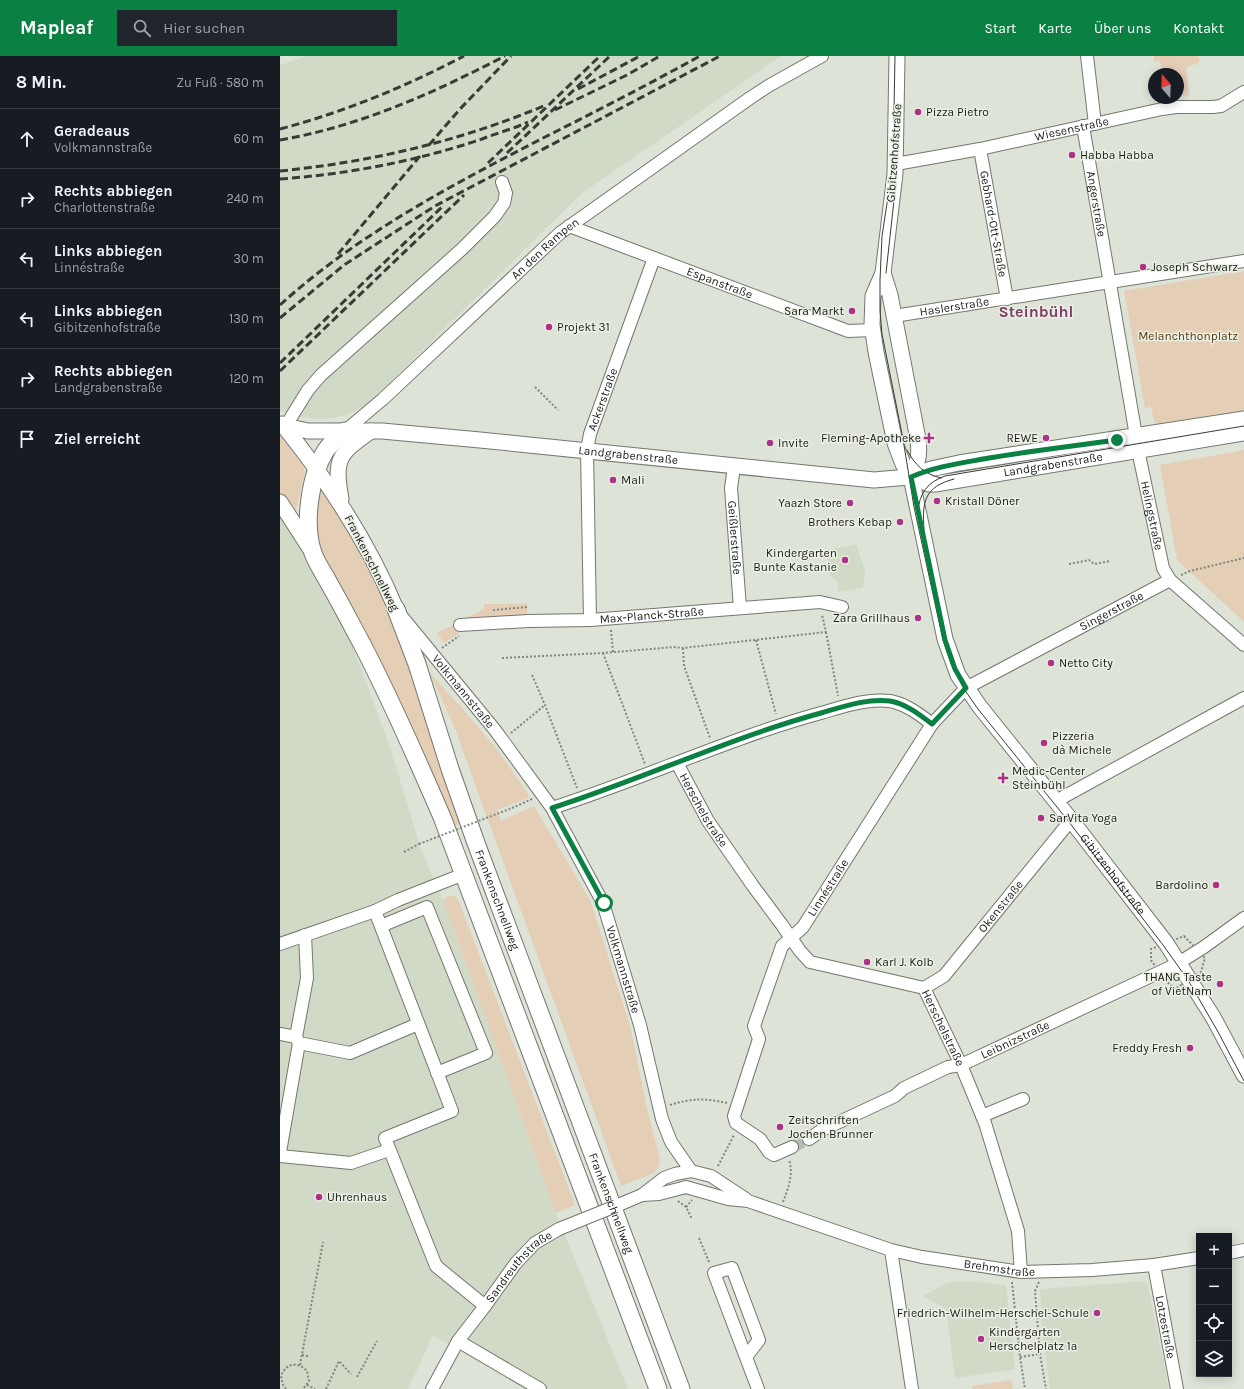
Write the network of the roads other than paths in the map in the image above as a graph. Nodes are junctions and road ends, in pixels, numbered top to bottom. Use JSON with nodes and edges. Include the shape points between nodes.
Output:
{"nodes":[{"id":1,"x":822,"y":56,"type":"edge"},
{"id":2,"x":897,"y":56,"type":"edge"},
{"id":3,"x":1087,"y":56,"type":"edge"},
{"id":4,"x":1244,"y":92,"type":"edge"},
{"id":5,"x":1095,"y":124,"type":"junction"},
{"id":6,"x":1083,"y":126,"type":"junction"},
{"id":7,"x":980,"y":149,"type":"junction"},
{"id":8,"x":896,"y":164,"type":"junction"},
{"id":9,"x":502,"y":182,"type":"dead end"},
{"id":10,"x":569,"y":226,"type":"junction"},
{"id":11,"x":654,"y":258,"type":"junction"},
{"id":12,"x":1244,"y":261,"type":"edge"},
{"id":13,"x":883,"y":273,"type":"junction"},
{"id":14,"x":1109,"y":282,"type":"junction"},
{"id":15,"x":1006,"y":299,"type":"junction"},
{"id":16,"x":894,"y":316,"type":"junction"},
{"id":17,"x":873,"y":330,"type":"junction"},
{"id":18,"x":1244,"y":419,"type":"edge"},
{"id":19,"x":282,"y":425,"type":"edge"},
{"id":20,"x":345,"y":431,"type":"junction"},
{"id":21,"x":371,"y":431,"type":"junction"},
{"id":22,"x":1244,"y":433,"type":"edge"},
{"id":23,"x":1137,"y":443,"type":"junction"},
{"id":24,"x":587,"y":450,"type":"junction"},
{"id":25,"x":734,"y":467,"type":"junction"},
{"id":26,"x":317,"y":470,"type":"junction"},
{"id":27,"x":911,"y":477,"type":"junction"},
{"id":28,"x":280,"y":502,"type":"edge"},
{"id":29,"x":342,"y":504,"type":"junction"},
{"id":30,"x":313,"y":553,"type":"junction"},
{"id":31,"x":1170,"y":580,"type":"junction"},
{"id":32,"x":842,"y":607,"type":"dead end"},
{"id":33,"x":740,"y":608,"type":"junction"},
{"id":34,"x":396,"y":609,"type":"junction"},
{"id":35,"x":590,"y":620,"type":"junction"},
{"id":36,"x":460,"y":625,"type":"road end"},
{"id":37,"x":1244,"y":645,"type":"edge"},
{"id":38,"x":966,"y":688,"type":"junction"},
{"id":39,"x":1244,"y":698,"type":"edge"},
{"id":40,"x":932,"y":724,"type":"junction"},
{"id":41,"x":677,"y":763,"type":"junction"},
{"id":42,"x":1056,"y":801,"type":"junction"},
{"id":43,"x":552,"y":808,"type":"junction"},
{"id":44,"x":1071,"y":820,"type":"junction"},
{"id":45,"x":464,"y":874,"type":"junction"},
{"id":46,"x":375,"y":910,"type":"junction"},
{"id":47,"x":1244,"y":918,"type":"edge"},
{"id":48,"x":381,"y":926,"type":"junction"},
{"id":49,"x":305,"y":935,"type":"junction"},
{"id":50,"x":791,"y":938,"type":"junction"},
{"id":51,"x":280,"y":944,"type":"edge"},
{"id":52,"x":1179,"y":963,"type":"junction"},
{"id":53,"x":924,"y":988,"type":"junction"},
{"id":54,"x":418,"y":1024,"type":"junction"},
{"id":55,"x":280,"y":1034,"type":"edge"},
{"id":56,"x":297,"y":1040,"type":"junction"},
{"id":57,"x":961,"y":1065,"type":"junction"},
{"id":58,"x":437,"y":1073,"type":"junction"},
{"id":59,"x":1244,"y":1075,"type":"edge"},
{"id":60,"x":1023,"y":1099,"type":"dead end"},
{"id":61,"x":982,"y":1116,"type":"junction"},
{"id":62,"x":809,"y":1139,"type":"tunnel mouth"},
{"id":63,"x":789,"y":1149,"type":"tunnel mouth"},
{"id":64,"x":389,"y":1150,"type":"junction"},
{"id":65,"x":280,"y":1152,"type":"edge"},
{"id":66,"x":280,"y":1156,"type":"edge"},
{"id":67,"x":691,"y":1171,"type":"junction"},
{"id":68,"x":686,"y":1186,"type":"junction"},
{"id":69,"x":642,"y":1195,"type":"junction"},
{"id":70,"x":748,"y":1201,"type":"junction"},
{"id":71,"x":891,"y":1250,"type":"junction"},
{"id":72,"x":1244,"y":1250,"type":"edge"},
{"id":73,"x":1232,"y":1252,"type":"edge"},
{"id":74,"x":1196,"y":1258,"type":"edge"},
{"id":75,"x":1154,"y":1264,"type":"junction"},
{"id":76,"x":1016,"y":1271,"type":"junction"},
{"id":77,"x":485,"y":1306,"type":"junction"},
{"id":78,"x":458,"y":1341,"type":"junction"},
{"id":79,"x":746,"y":1357,"type":"junction"},
{"id":80,"x":432,"y":1389,"type":"edge"},
{"id":81,"x":540,"y":1389,"type":"edge"},
{"id":82,"x":658,"y":1389,"type":"edge"},
{"id":83,"x":681,"y":1389,"type":"edge"},
{"id":84,"x":758,"y":1389,"type":"edge"},
{"id":85,"x":912,"y":1389,"type":"edge"},
{"id":86,"x":1177,"y":1389,"type":"edge"}],
"edges":[{"from":1,"to":10,"type":"street","name":"An den Rampen","via":[[760,92]]},
{"from":2,"to":8,"type":"main road","name":"Gibitzenhofstraße"},
{"from":3,"to":5,"type":"street"},
{"from":4,"to":5,"type":"street","name":"Wiesenstraße","via":[[1220,106],[1176,107]]},
{"from":5,"to":6,"type":"street","name":"Wiesenstraße"},
{"from":6,"to":7,"type":"street","name":"Wiesenstraße"},
{"from":6,"to":14,"type":"street","name":"Angerstraße"},
{"from":7,"to":8,"type":"street","name":"Wiesenstraße"},
{"from":7,"to":15,"type":"street","name":"Gebhard-Ott-Straße"},
{"from":8,"to":13,"type":"main road","name":"Gibitzenhofstraße"},
{"from":9,"to":19,"type":"street","via":[[506,193],[504,203],[495,216],[462,249],[321,375]]},
{"from":10,"to":11,"type":"street","name":"Espanstraße"},
{"from":10,"to":20,"type":"street","name":"An den Rampen","via":[[380,403]]},
{"from":11,"to":17,"type":"street","name":"Espanstraße","via":[[848,330]]},
{"from":11,"to":24,"type":"street","name":"Ackerstraße","via":[[591,427]]},
{"from":12,"to":14,"type":"street"},
{"from":13,"to":16,"type":"main road","name":"Gibitzenhofstraße"},
{"from":13,"to":17,"type":"main road","name":"Gibitzenhofstraße","via":[[873,296]]},
{"from":14,"to":15,"type":"street","name":"Haslerstraße"},
{"from":14,"to":23,"type":"street"},
{"from":15,"to":16,"type":"street","name":"Haslerstraße"},
{"from":16,"to":27,"type":"main road","name":"Gibitzenhofstraße","via":[[919,448],[918,460]]},
{"from":17,"to":27,"type":"main road","name":"Gibitzenhofstraße","via":[[895,443]]},
{"from":18,"to":23,"type":"main road","name":"Landgrabenstraße"},
{"from":19,"to":20,"type":"main road","via":[[308,431]]},
{"from":19,"to":26,"type":"main road","name":"Frankenschnellweg"},
{"from":20,"to":21,"type":"main road","name":"Landgrabenstraße"},
{"from":20,"to":26,"type":"highway","via":[[331,444]]},
{"from":21,"to":24,"type":"main road","name":"Landgrabenstraße"},
{"from":21,"to":29,"type":"main road","via":[[349,447],[340,459],[338,476]]},
{"from":22,"to":23,"type":"main road","name":"Landgrabenstraße"},
{"from":23,"to":27,"type":"main road","name":"Landgrabenstraße","via":[[935,484]]},
{"from":23,"to":31,"type":"street","name":"Helingstraße","via":[[1162,568]]},
{"from":24,"to":25,"type":"main road","name":"Landgrabenstraße"},
{"from":24,"to":35,"type":"street","name":"Ackerstraße"},
{"from":25,"to":27,"type":"main road","name":"Landgrabenstraße","via":[[874,480]]},
{"from":25,"to":33,"type":"street","name":"Geißlerstraße","via":[[731,488]]},
{"from":26,"to":29,"type":"main road","name":"Frankenschnellweg"},
{"from":26,"to":30,"type":"highway","via":[[309,511]]},
{"from":27,"to":38,"type":"main road","name":"Gibitzenhofstraße","via":[[945,640],[955,669]]},
{"from":28,"to":30,"type":"main road","name":"Frankenschnellweg"},
{"from":29,"to":34,"type":"main road","name":"Frankenschnellweg"},
{"from":30,"to":45,"type":"highway","name":"Frankenschnellweg","via":[[410,743]]},
{"from":31,"to":37,"type":"street"},
{"from":31,"to":38,"type":"street","name":"Singerstraße"},
{"from":32,"to":33,"type":"street","name":"Max-Planck-Straße","via":[[820,602]]},
{"from":33,"to":35,"type":"street","name":"Max-Planck-Straße"},
{"from":34,"to":43,"type":"street","name":"Volkmannstraße","via":[[502,740]]},
{"from":34,"to":83,"type":"highway","name":"Frankenschnellweg","via":[[417,664],[473,836]]},
{"from":35,"to":36,"type":"street","name":"Max-Planck-Straße"},
{"from":38,"to":40,"type":"street","name":"Linnéstraße"},
{"from":38,"to":42,"type":"main road","name":"Gibitzenhofstraße"},
{"from":39,"to":42,"type":"street"},
{"from":40,"to":41,"type":"street","via":[[906,706],[889,701],[874,701],[841,707],[778,725]]},
{"from":40,"to":50,"type":"street","name":"Linnéstraße","via":[[803,927]]},
{"from":41,"to":43,"type":"street"},
{"from":41,"to":50,"type":"street","name":"Herschelstraße","via":[[708,821]]},
{"from":42,"to":44,"type":"main road","name":"Gibitzenhofstraße"},
{"from":43,"to":67,"type":"street","name":"Volkmannstraße","via":[[604,903],[640,1024],[662,1119],[671,1142]]},
{"from":44,"to":52,"type":"main road","name":"Gibitzenhofstraße","via":[[1156,929]]},
{"from":44,"to":53,"type":"street","name":"Okenstraße","via":[[944,976]]},
{"from":45,"to":46,"type":"street"},
{"from":45,"to":82,"type":"highway","name":"Frankenschnellweg"},
{"from":46,"to":48,"type":"street"},
{"from":46,"to":49,"type":"street"},
{"from":47,"to":52,"type":"street","name":"Leibnizstraße"},
{"from":48,"to":54,"type":"street"},
{"from":48,"to":58,"type":"street","via":[[427,907],[486,1053]]},
{"from":49,"to":51,"type":"street"},
{"from":49,"to":56,"type":"street","via":[[307,978]]},
{"from":50,"to":53,"type":"street","name":"Herschelstraße","via":[[810,962]]},
{"from":50,"to":63,"type":"street","name":"Linnéstraße","via":[[782,946],[754,1026],[759,1039],[734,1116],[736,1123],[760,1139],[769,1152],[774,1155]]},
{"from":52,"to":57,"type":"street","name":"Leibnizstraße"},
{"from":52,"to":59,"type":"main road","name":"Gibitzenhofstraße"},
{"from":53,"to":57,"type":"street","name":"Herschelstraße"},
{"from":54,"to":56,"type":"street","via":[[350,1054]]},
{"from":54,"to":58,"type":"street"},
{"from":55,"to":56,"type":"street"},
{"from":56,"to":65,"type":"street"},
{"from":57,"to":61,"type":"street","name":"Herschelstraße"},
{"from":57,"to":62,"type":"street","name":"Leibnizstraße","via":[[948,1068],[904,1088],[895,1096],[822,1130]]},
{"from":58,"to":64,"type":"street","via":[[452,1110],[385,1138]]},
{"from":60,"to":61,"type":"street"},
{"from":61,"to":76,"type":"street","name":"Herschelstraße","via":[[1018,1231]]},
{"from":64,"to":66,"type":"street","via":[[351,1163]]},
{"from":64,"to":77,"type":"street","via":[[436,1266]]},
{"from":67,"to":68,"type":"street"},
{"from":67,"to":69,"type":"street","name":"Sandreuthstraße","via":[[664,1178]]},
{"from":67,"to":70,"type":"street","via":[[711,1176]]},
{"from":68,"to":69,"type":"street","name":"Sandreuthstraße","via":[[659,1194]]},
{"from":68,"to":70,"type":"street"},
{"from":69,"to":77,"type":"street","name":"Sandreuthstraße","bridge":true,"via":[[559,1229],[535,1243],[516,1263]]},
{"from":70,"to":71,"type":"street","name":"Brehmstraße"},
{"from":71,"to":76,"type":"street","name":"Brehmstraße"},
{"from":71,"to":85,"type":"street"},
{"from":72,"to":73,"type":"street"},
{"from":74,"to":75,"type":"street","name":"Brehmstraße"},
{"from":75,"to":76,"type":"street","name":"Brehmstraße","via":[[1092,1270]]},
{"from":75,"to":86,"type":"street","name":"Lotzestraße"},
{"from":77,"to":78,"type":"street","name":"Sandreuthstraße"},
{"from":78,"to":80,"type":"street","name":"Sandreuthstraße"},
{"from":78,"to":81,"type":"street"},
{"from":79,"to":79,"type":"street","via":[[714,1272],[732,1268],[759,1340]]},
{"from":79,"to":84,"type":"street"}]}
